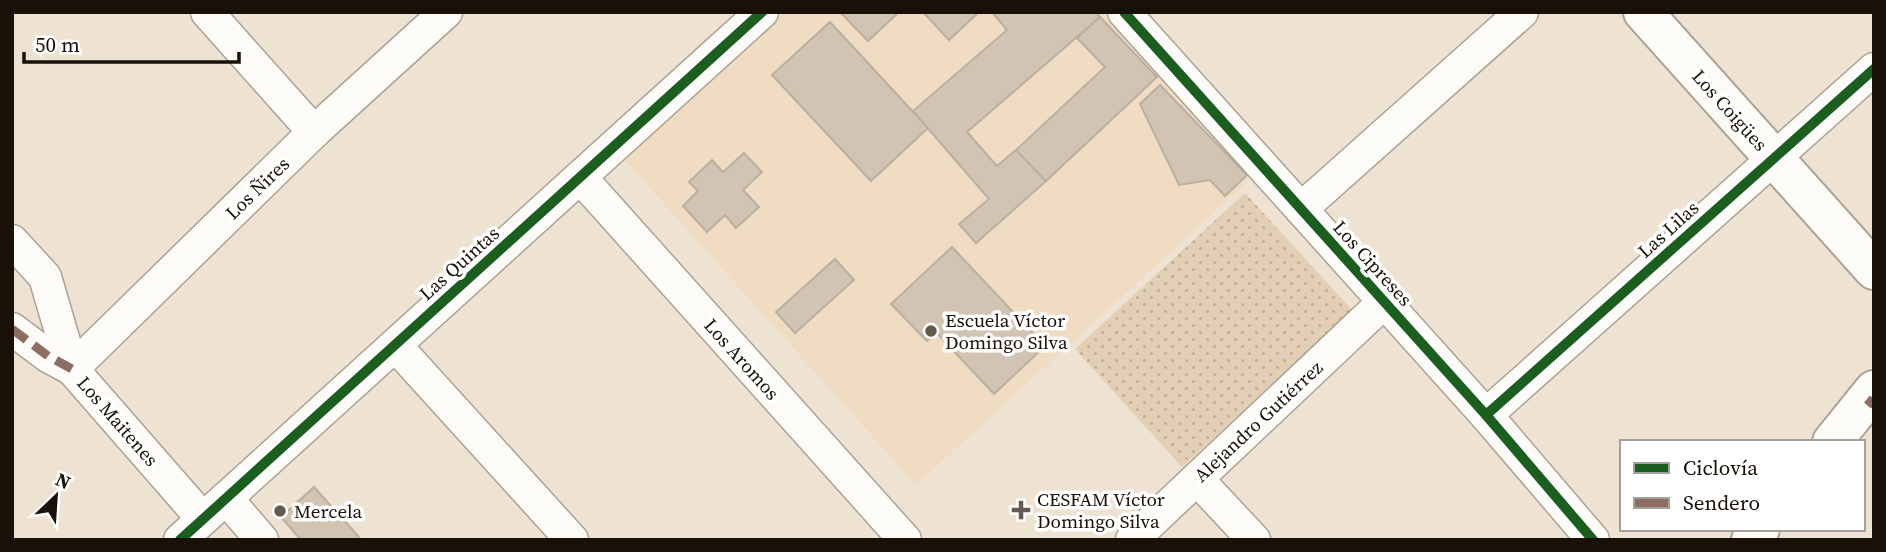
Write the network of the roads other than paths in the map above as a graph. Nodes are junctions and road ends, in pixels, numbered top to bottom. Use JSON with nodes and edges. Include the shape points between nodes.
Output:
{"nodes":[{"id":1,"x":207,"y":12,"type":"edge"},
{"id":2,"x":446,"y":12,"type":"edge"},
{"id":3,"x":762,"y":12,"type":"edge"},
{"id":4,"x":1522,"y":12,"type":"edge"},
{"id":5,"x":1643,"y":12,"type":"edge"},
{"id":6,"x":1141,"y":18,"type":"edge"},
{"id":7,"x":1874,"y":69,"type":"edge"},
{"id":8,"x":314,"y":132,"type":"junction"},
{"id":9,"x":1774,"y":159,"type":"junction"},
{"id":10,"x":580,"y":177,"type":"junction"},
{"id":11,"x":1301,"y":209,"type":"junction"},
{"id":12,"x":12,"y":241,"type":"edge"},
{"id":13,"x":1874,"y":270,"type":"edge"},
{"id":14,"x":1384,"y":302,"type":"junction"},
{"id":15,"x":12,"y":329,"type":"edge"},
{"id":16,"x":395,"y":345,"type":"junction"},
{"id":17,"x":72,"y":369,"type":"junction"},
{"id":18,"x":1871,"y":398,"type":"edge"},
{"id":19,"x":1486,"y":415,"type":"junction"},
{"id":20,"x":1834,"y":440,"type":"edge"},
{"id":21,"x":1197,"y":479,"type":"junction"},
{"id":22,"x":226,"y":498,"type":"junction"},
{"id":23,"x":192,"y":529,"type":"edge"},
{"id":24,"x":262,"y":540,"type":"edge"},
{"id":25,"x":572,"y":540,"type":"edge"},
{"id":26,"x":905,"y":540,"type":"edge"},
{"id":27,"x":1132,"y":540,"type":"edge"},
{"id":28,"x":1254,"y":540,"type":"edge"},
{"id":29,"x":1593,"y":540,"type":"edge"}],
"edges":[{"from":1,"to":8,"type":"street"},
{"from":2,"to":8,"type":"street","name":"Los Ñires"},
{"from":3,"to":10,"type":"street","name":"Las Quintas"},
{"from":4,"to":11,"type":"street"},
{"from":5,"to":9,"type":"main road","name":"Los Coigües"},
{"from":6,"to":11,"type":"street","name":"Los Cipreses"},
{"from":7,"to":9,"type":"street","name":"Las Lilas"},
{"from":8,"to":17,"type":"street","name":"Los Ñires"},
{"from":9,"to":13,"type":"main road","name":"Los Coigües"},
{"from":9,"to":19,"type":"street","name":"Las Lilas"},
{"from":10,"to":16,"type":"street","name":"Las Quintas"},
{"from":10,"to":26,"type":"street","name":"Los Aromos"},
{"from":11,"to":14,"type":"street","name":"Los Cipreses"},
{"from":12,"to":17,"type":"street","name":"Los Maitenes","via":[[45,277]]},
{"from":14,"to":19,"type":"street","name":"Los Cipreses"},
{"from":14,"to":21,"type":"street","name":"Alejandro Gutiérrez"},
{"from":15,"to":17,"type":"street"},
{"from":16,"to":22,"type":"street","name":"Las Quintas"},
{"from":16,"to":25,"type":"street"},
{"from":17,"to":23,"type":"street","name":"Los Maitenes"},
{"from":18,"to":20,"type":"main road"},
{"from":19,"to":29,"type":"street","name":"Los Cipreses"},
{"from":21,"to":27,"type":"street","name":"Alejandro Gutiérrez"},
{"from":21,"to":28,"type":"street"},
{"from":22,"to":23,"type":"street","name":"Las Quintas"},
{"from":22,"to":24,"type":"street"}]}
